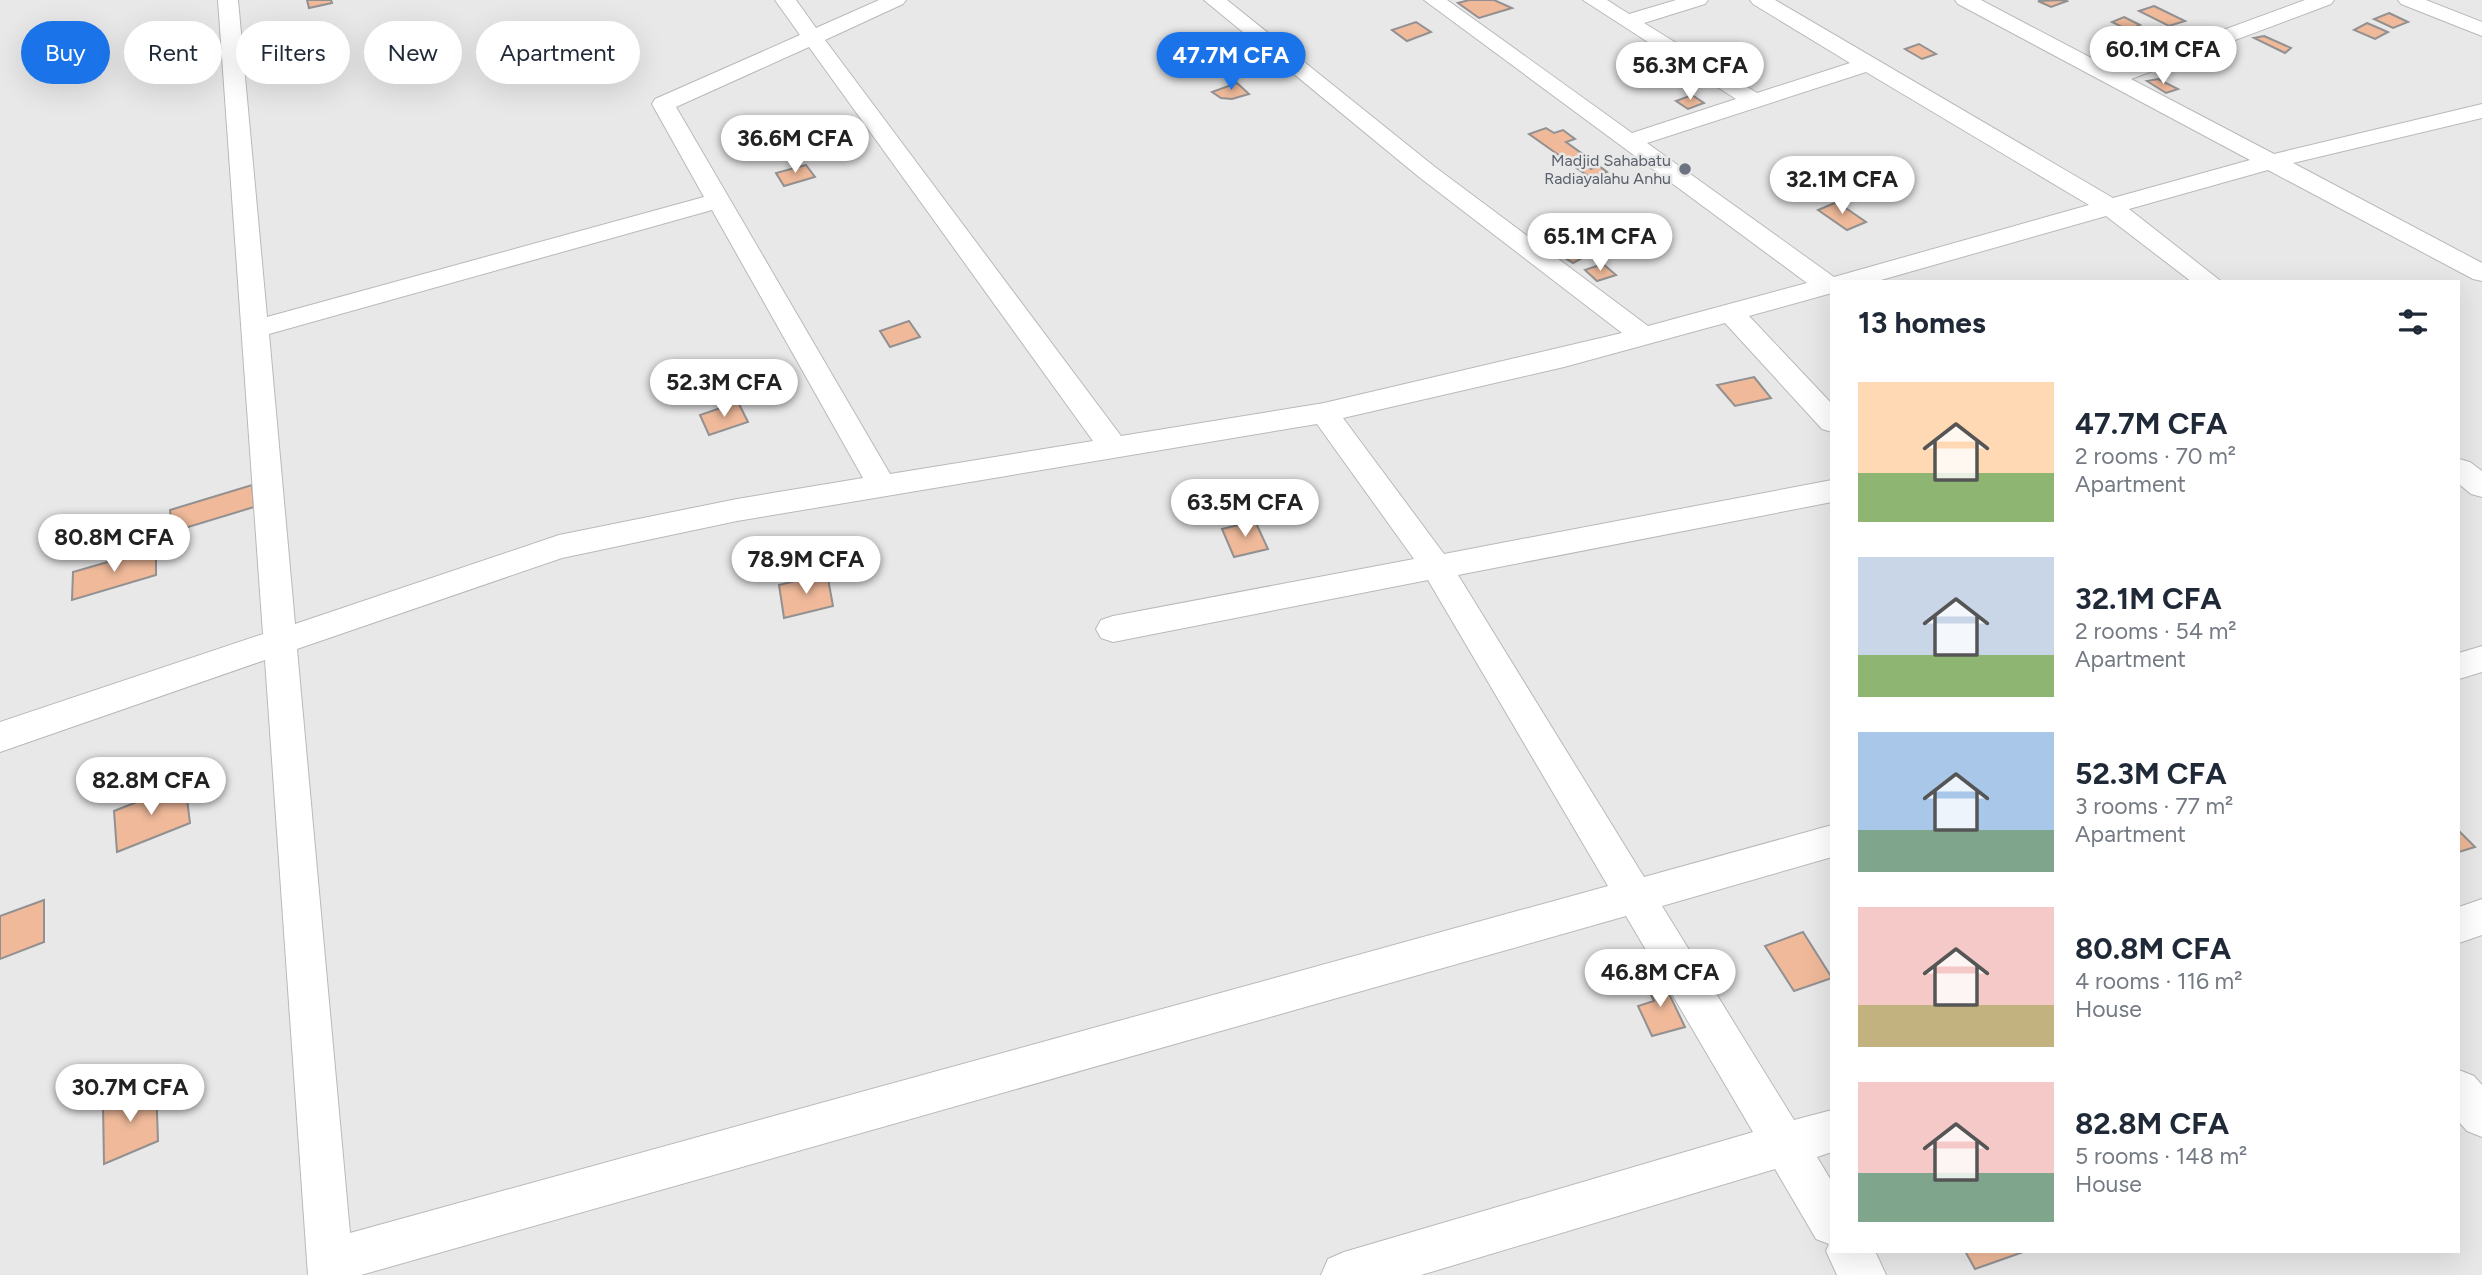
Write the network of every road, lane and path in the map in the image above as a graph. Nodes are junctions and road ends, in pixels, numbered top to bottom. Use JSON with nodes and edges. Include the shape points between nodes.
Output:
{"nodes":[{"id":1,"x":228,"y":0,"type":"edge"},
{"id":2,"x":785,"y":0,"type":"edge"},
{"id":3,"x":896,"y":0,"type":"edge"},
{"id":4,"x":1214,"y":0,"type":"edge"},
{"id":5,"x":1434,"y":0,"type":"edge"},
{"id":6,"x":1593,"y":0,"type":"edge"},
{"id":7,"x":1698,"y":0,"type":"edge"},
{"id":8,"x":1760,"y":0,"type":"edge"},
{"id":9,"x":2324,"y":0,"type":"edge"},
{"id":10,"x":2408,"y":0,"type":"edge"},
{"id":11,"x":1974,"y":1,"type":"edge"},
{"id":12,"x":1627,"y":21,"type":"junction"},
{"id":13,"x":2482,"y":30,"type":"edge"},
{"id":14,"x":812,"y":37,"type":"junction"},
{"id":15,"x":1868,"y":64,"type":"junction"},
{"id":16,"x":2112,"y":78,"type":"junction"},
{"id":17,"x":1754,"y":101,"type":"junction"},
{"id":18,"x":2482,"y":111,"type":"edge"},
{"id":19,"x":1631,"y":141,"type":"junction"},
{"id":20,"x":2269,"y":162,"type":"junction"},
{"id":21,"x":718,"y":201,"type":"junction"},
{"id":22,"x":2110,"y":207,"type":"junction"},
{"id":23,"x":2482,"y":273,"type":"edge"},
{"id":24,"x":1830,"y":280,"type":"edge"},
{"id":25,"x":1849,"y":280,"type":"edge"},
{"id":26,"x":2206,"y":280,"type":"edge"},
{"id":27,"x":1830,"y":285,"type":"edge"},
{"id":28,"x":1731,"y":313,"type":"junction"},
{"id":29,"x":255,"y":329,"type":"junction"},
{"id":30,"x":1644,"y":337,"type":"junction"},
{"id":31,"x":1324,"y":413,"type":"junction"},
{"id":32,"x":1830,"y":420,"type":"edge"},
{"id":33,"x":1114,"y":448,"type":"junction"},
{"id":34,"x":2482,"y":463,"type":"edge"},
{"id":35,"x":2460,"y":469,"type":"edge"},
{"id":36,"x":2460,"y":470,"type":"edge"},
{"id":37,"x":882,"y":486,"type":"junction"},
{"id":38,"x":2482,"y":486,"type":"edge"},
{"id":39,"x":1830,"y":491,"type":"edge"},
{"id":40,"x":1436,"y":566,"type":"junction"},
{"id":41,"x":1113,"y":629,"type":"dead end"},
{"id":42,"x":280,"y":642,"type":"junction"},
{"id":43,"x":2482,"y":659,"type":"edge"},
{"id":44,"x":2460,"y":666,"type":"edge"},
{"id":45,"x":0,"y":737,"type":"edge"},
{"id":46,"x":1830,"y":842,"type":"edge"},
{"id":47,"x":1635,"y":896,"type":"junction"},
{"id":48,"x":2482,"y":917,"type":"edge"},
{"id":49,"x":2460,"y":925,"type":"edge"},
{"id":50,"x":2460,"y":1092,"type":"edge"},
{"id":51,"x":2482,"y":1116,"type":"edge"},
{"id":52,"x":1830,"y":1132,"type":"edge"},
{"id":53,"x":1785,"y":1144,"type":"junction"},
{"id":54,"x":1830,"y":1220,"type":"edge"},
{"id":55,"x":1850,"y":1253,"type":"edge"},
{"id":56,"x":331,"y":1268,"type":"edge"},
{"id":57,"x":1344,"y":1275,"type":"edge"},
{"id":58,"x":1864,"y":1275,"type":"edge"}],
"edges":[{"from":1,"to":29,"type":"street"},
{"from":2,"to":14,"type":"street"},
{"from":3,"to":14,"type":"street"},
{"from":4,"to":30,"type":"street","via":[[1427,172]]},
{"from":5,"to":19,"type":"street"},
{"from":6,"to":12,"type":"street"},
{"from":7,"to":12,"type":"street"},
{"from":8,"to":15,"type":"street"},
{"from":9,"to":16,"type":"street"},
{"from":10,"to":13,"type":"street"},
{"from":11,"to":16,"type":"street"},
{"from":12,"to":17,"type":"street"},
{"from":14,"to":21,"type":"street","via":[[663,104]]},
{"from":14,"to":33,"type":"street"},
{"from":15,"to":17,"type":"street"},
{"from":15,"to":22,"type":"street"},
{"from":16,"to":20,"type":"street"},
{"from":17,"to":19,"type":"street"},
{"from":18,"to":20,"type":"street"},
{"from":19,"to":24,"type":"street"},
{"from":20,"to":22,"type":"street"},
{"from":20,"to":23,"type":"street"},
{"from":21,"to":29,"type":"street"},
{"from":21,"to":37,"type":"street"},
{"from":22,"to":25,"type":"street"},
{"from":22,"to":26,"type":"street"},
{"from":27,"to":28,"type":"street"},
{"from":28,"to":30,"type":"street"},
{"from":28,"to":32,"type":"street"},
{"from":29,"to":42,"type":"street"},
{"from":30,"to":31,"type":"street"},
{"from":31,"to":33,"type":"street"},
{"from":31,"to":40,"type":"street"},
{"from":33,"to":37,"type":"street"},
{"from":34,"to":35,"type":"street"},
{"from":36,"to":38,"type":"street"},
{"from":37,"to":42,"type":"street","via":[[559,547]]},
{"from":39,"to":40,"type":"street"},
{"from":40,"to":41,"type":"street"},
{"from":40,"to":47,"type":"street"},
{"from":42,"to":45,"type":"street"},
{"from":42,"to":56,"type":"street"},
{"from":43,"to":44,"type":"street"},
{"from":46,"to":47,"type":"street"},
{"from":47,"to":53,"type":"street"},
{"from":47,"to":56,"type":"street"},
{"from":48,"to":49,"type":"street"},
{"from":50,"to":51,"type":"street"},
{"from":52,"to":53,"type":"street"},
{"from":53,"to":54,"type":"street"},
{"from":53,"to":57,"type":"street"},
{"from":55,"to":58,"type":"street"}]}
